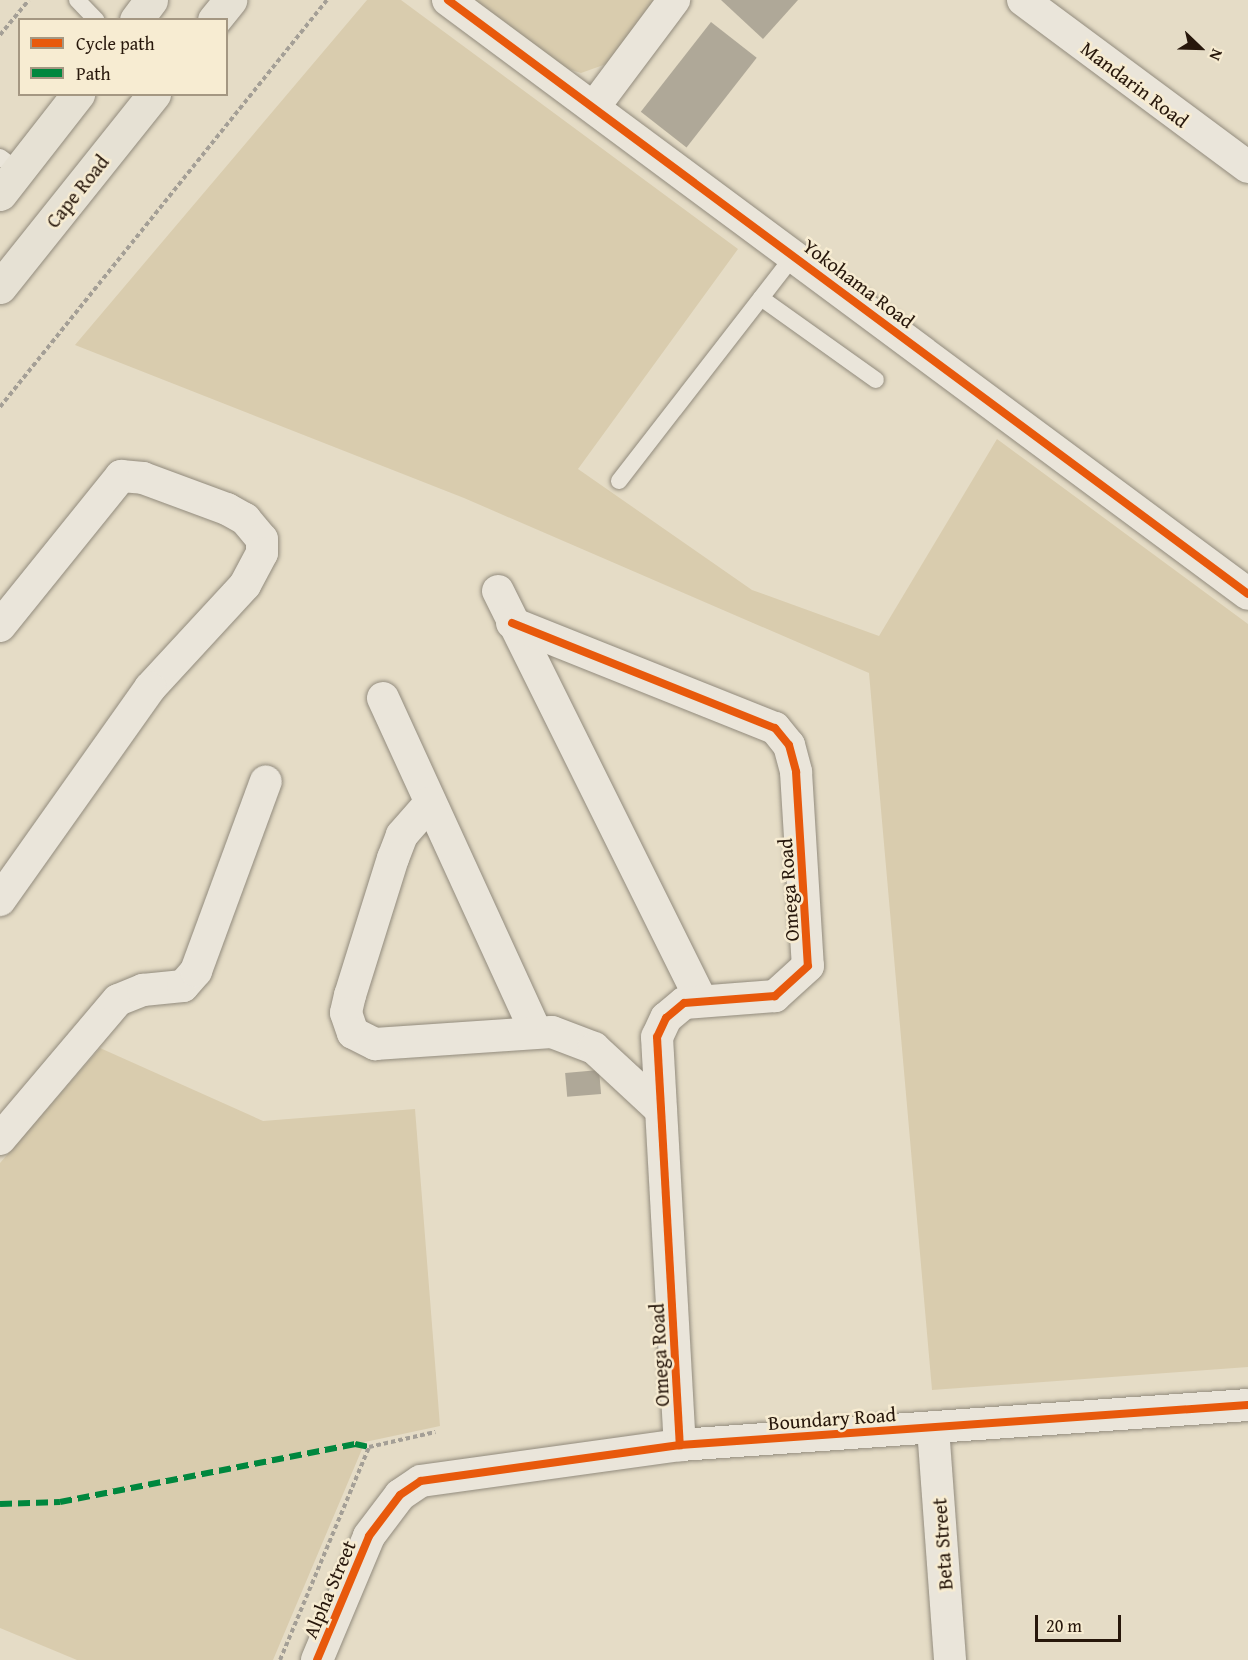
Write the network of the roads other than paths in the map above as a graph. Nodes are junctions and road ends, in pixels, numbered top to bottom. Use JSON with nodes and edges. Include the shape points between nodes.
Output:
{"nodes":[{"id":1,"x":77,"y":0,"type":"edge"},
{"id":2,"x":151,"y":0,"type":"edge"},
{"id":3,"x":230,"y":0,"type":"edge"},
{"id":4,"x":448,"y":0,"type":"edge"},
{"id":5,"x":674,"y":0,"type":"edge"},
{"id":6,"x":1023,"y":0,"type":"edge"},
{"id":7,"x":94,"y":18,"type":"edge"},
{"id":8,"x":138,"y":18,"type":"edge"},
{"id":9,"x":216,"y":18,"type":"edge"},
{"id":10,"x":76,"y":96,"type":"edge"},
{"id":11,"x":152,"y":96,"type":"edge"},
{"id":12,"x":594,"y":107,"type":"junction"},
{"id":13,"x":1248,"y":168,"type":"edge"},
{"id":14,"x":6,"y":174,"type":"edge"},
{"id":15,"x":795,"y":255,"type":"junction"},
{"id":16,"x":0,"y":287,"type":"edge"},
{"id":17,"x":761,"y":298,"type":"junction"},
{"id":18,"x":876,"y":380,"type":"dead end"},
{"id":19,"x":619,"y":482,"type":"dead end"},
{"id":20,"x":498,"y":591,"type":"dead end"},
{"id":21,"x":1248,"y":594,"type":"edge"},
{"id":22,"x":512,"y":623,"type":"junction"},
{"id":23,"x":0,"y":626,"type":"edge"},
{"id":24,"x":383,"y":698,"type":"dead end"},
{"id":25,"x":266,"y":781,"type":"dead end"},
{"id":26,"x":430,"y":803,"type":"junction"},
{"id":27,"x":0,"y":900,"type":"edge"},
{"id":28,"x":700,"y":998,"type":"junction"},
{"id":29,"x":535,"y":1030,"type":"junction"},
{"id":30,"x":662,"y":1110,"type":"junction"},
{"id":31,"x":0,"y":1139,"type":"edge"},
{"id":32,"x":1248,"y":1405,"type":"edge"},
{"id":33,"x":933,"y":1428,"type":"junction"},
{"id":34,"x":680,"y":1445,"type":"junction"},
{"id":35,"x":421,"y":1481,"type":"joint"},
{"id":36,"x":317,"y":1660,"type":"edge"},
{"id":37,"x":950,"y":1660,"type":"edge"}],
"edges":[{"from":1,"to":7,"type":"lane"},
{"from":2,"to":8,"type":"main road"},
{"from":3,"to":9,"type":"main road"},
{"from":4,"to":12,"type":"street","name":"Yokohama Road"},
{"from":5,"to":12,"type":"street"},
{"from":6,"to":13,"type":"street","name":"Mandarin Road"},
{"from":10,"to":14,"type":"main road"},
{"from":11,"to":16,"type":"main road","name":"Cape Road"},
{"from":12,"to":15,"type":"street","name":"Yokohama Road"},
{"from":15,"to":17,"type":"lane"},
{"from":15,"to":21,"type":"street","name":"Yokohama Road"},
{"from":17,"to":18,"type":"lane"},
{"from":17,"to":19,"type":"lane"},
{"from":20,"to":22,"type":"street"},
{"from":22,"to":28,"type":"street"},
{"from":22,"to":28,"type":"street","name":"Omega Road","via":[[763,721],[789,745],[798,795],[807,966],[775,996]]},
{"from":23,"to":27,"type":"street","via":[[121,476],[143,478],[227,509],[245,519],[262,540],[262,553],[245,585],[150,688]]},
{"from":24,"to":26,"type":"street"},
{"from":25,"to":31,"type":"street","via":[[196,970],[183,986],[143,990],[118,1000]]},
{"from":26,"to":29,"type":"street"},
{"from":26,"to":29,"type":"street","via":[[402,835],[393,858],[350,995],[349,1025],[362,1040],[375,1044]]},
{"from":28,"to":30,"type":"street","name":"Omega Road","via":[[684,1003],[660,1027]]},
{"from":29,"to":30,"type":"street","via":[[594,1048]]},
{"from":30,"to":34,"type":"street","name":"Omega Road"},
{"from":32,"to":33,"type":"street","name":"Boundary Road"},
{"from":33,"to":34,"type":"street","name":"Boundary Road"},
{"from":33,"to":37,"type":"street","name":"Beta Street"},
{"from":34,"to":35,"type":"street","name":"Boundary Road"},
{"from":35,"to":36,"type":"street","name":"Alpha Street","via":[[400,1495],[369,1536]]}]}
